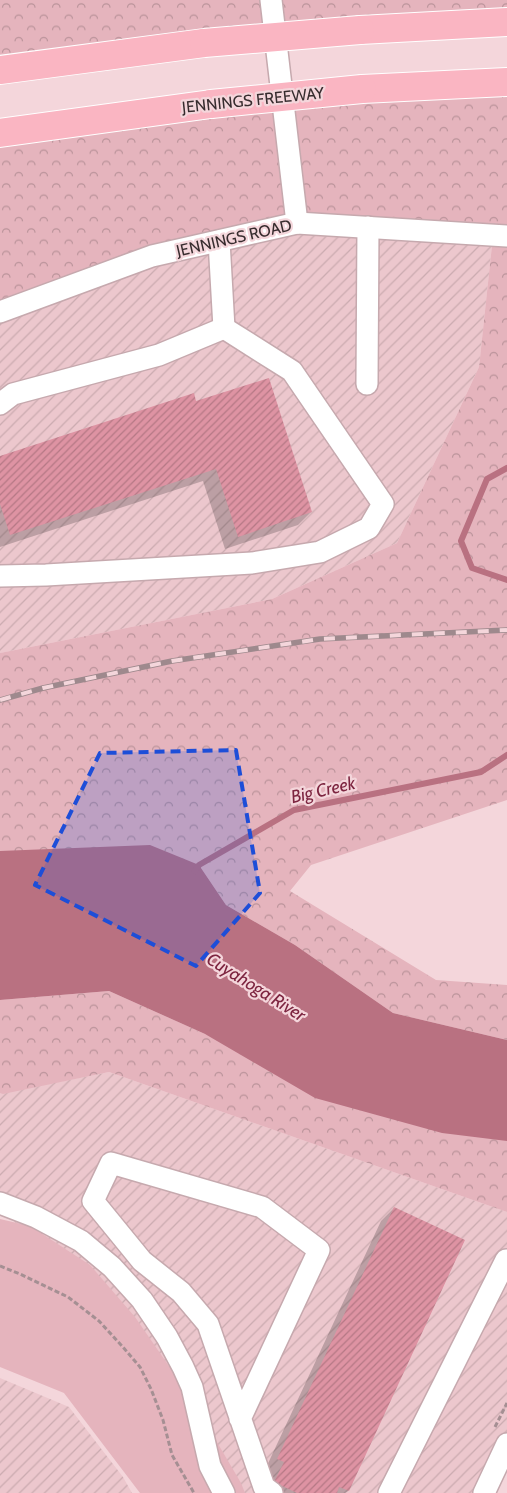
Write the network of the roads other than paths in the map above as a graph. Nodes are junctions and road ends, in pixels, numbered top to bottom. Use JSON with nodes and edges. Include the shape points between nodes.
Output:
{"nodes":[{"id":1,"x":271,"y":0,"type":"edge"},
{"id":2,"x":507,"y":22,"type":"edge"},
{"id":3,"x":0,"y":70,"type":"edge"},
{"id":4,"x":507,"y":82,"type":"edge"},
{"id":5,"x":0,"y":133,"type":"edge"},
{"id":6,"x":297,"y":223,"type":"junction"},
{"id":7,"x":368,"y":228,"type":"junction"},
{"id":8,"x":507,"y":236,"type":"edge"},
{"id":9,"x":219,"y":240,"type":"junction"},
{"id":10,"x":0,"y":312,"type":"edge"},
{"id":11,"x":224,"y":328,"type":"junction"},
{"id":12,"x":367,"y":384,"type":"dead end"},
{"id":13,"x":0,"y":404,"type":"edge"},
{"id":14,"x":0,"y":576,"type":"edge"},
{"id":15,"x":0,"y":1203,"type":"edge"},
{"id":16,"x":506,"y":1260,"type":"dead end"},
{"id":17,"x":240,"y":1419,"type":"junction"},
{"id":18,"x":507,"y":1444,"type":"edge"},
{"id":19,"x":224,"y":1493,"type":"edge"},
{"id":20,"x":272,"y":1493,"type":"edge"},
{"id":21,"x":389,"y":1493,"type":"edge"},
{"id":22,"x":484,"y":1493,"type":"edge"}],
"edges":[{"from":1,"to":6,"type":"street"},
{"from":2,"to":3,"type":"highway","bridge":true,"via":[[204,43]]},
{"from":4,"to":5,"type":"highway","name":"JENNINGS FREEWAY","bridge":true,"via":[[362,89],[211,104]]},
{"from":6,"to":7,"type":"street","name":"JENNINGS ROAD"},
{"from":6,"to":9,"type":"street","name":"JENNINGS ROAD"},
{"from":7,"to":8,"type":"street","name":"JENNINGS ROAD"},
{"from":7,"to":12,"type":"street"},
{"from":9,"to":10,"type":"street","name":"JENNINGS ROAD","via":[[152,256]]},
{"from":9,"to":11,"type":"street"},
{"from":11,"to":13,"type":"street","via":[[159,355],[13,394]]},
{"from":11,"to":14,"type":"street","via":[[292,371],[383,504],[369,528],[320,552],[252,563]]},
{"from":15,"to":19,"type":"street","via":[[36,1216],[81,1241],[112,1267],[142,1300],[167,1337],[189,1380],[210,1466]]},
{"from":16,"to":21,"type":"street"},
{"from":17,"to":17,"type":"street","via":[[208,1324],[181,1292],[142,1261],[93,1201],[110,1163],[262,1207],[319,1250]]},
{"from":17,"to":20,"type":"street","via":[[264,1487]]},
{"from":18,"to":22,"type":"street"}]}
